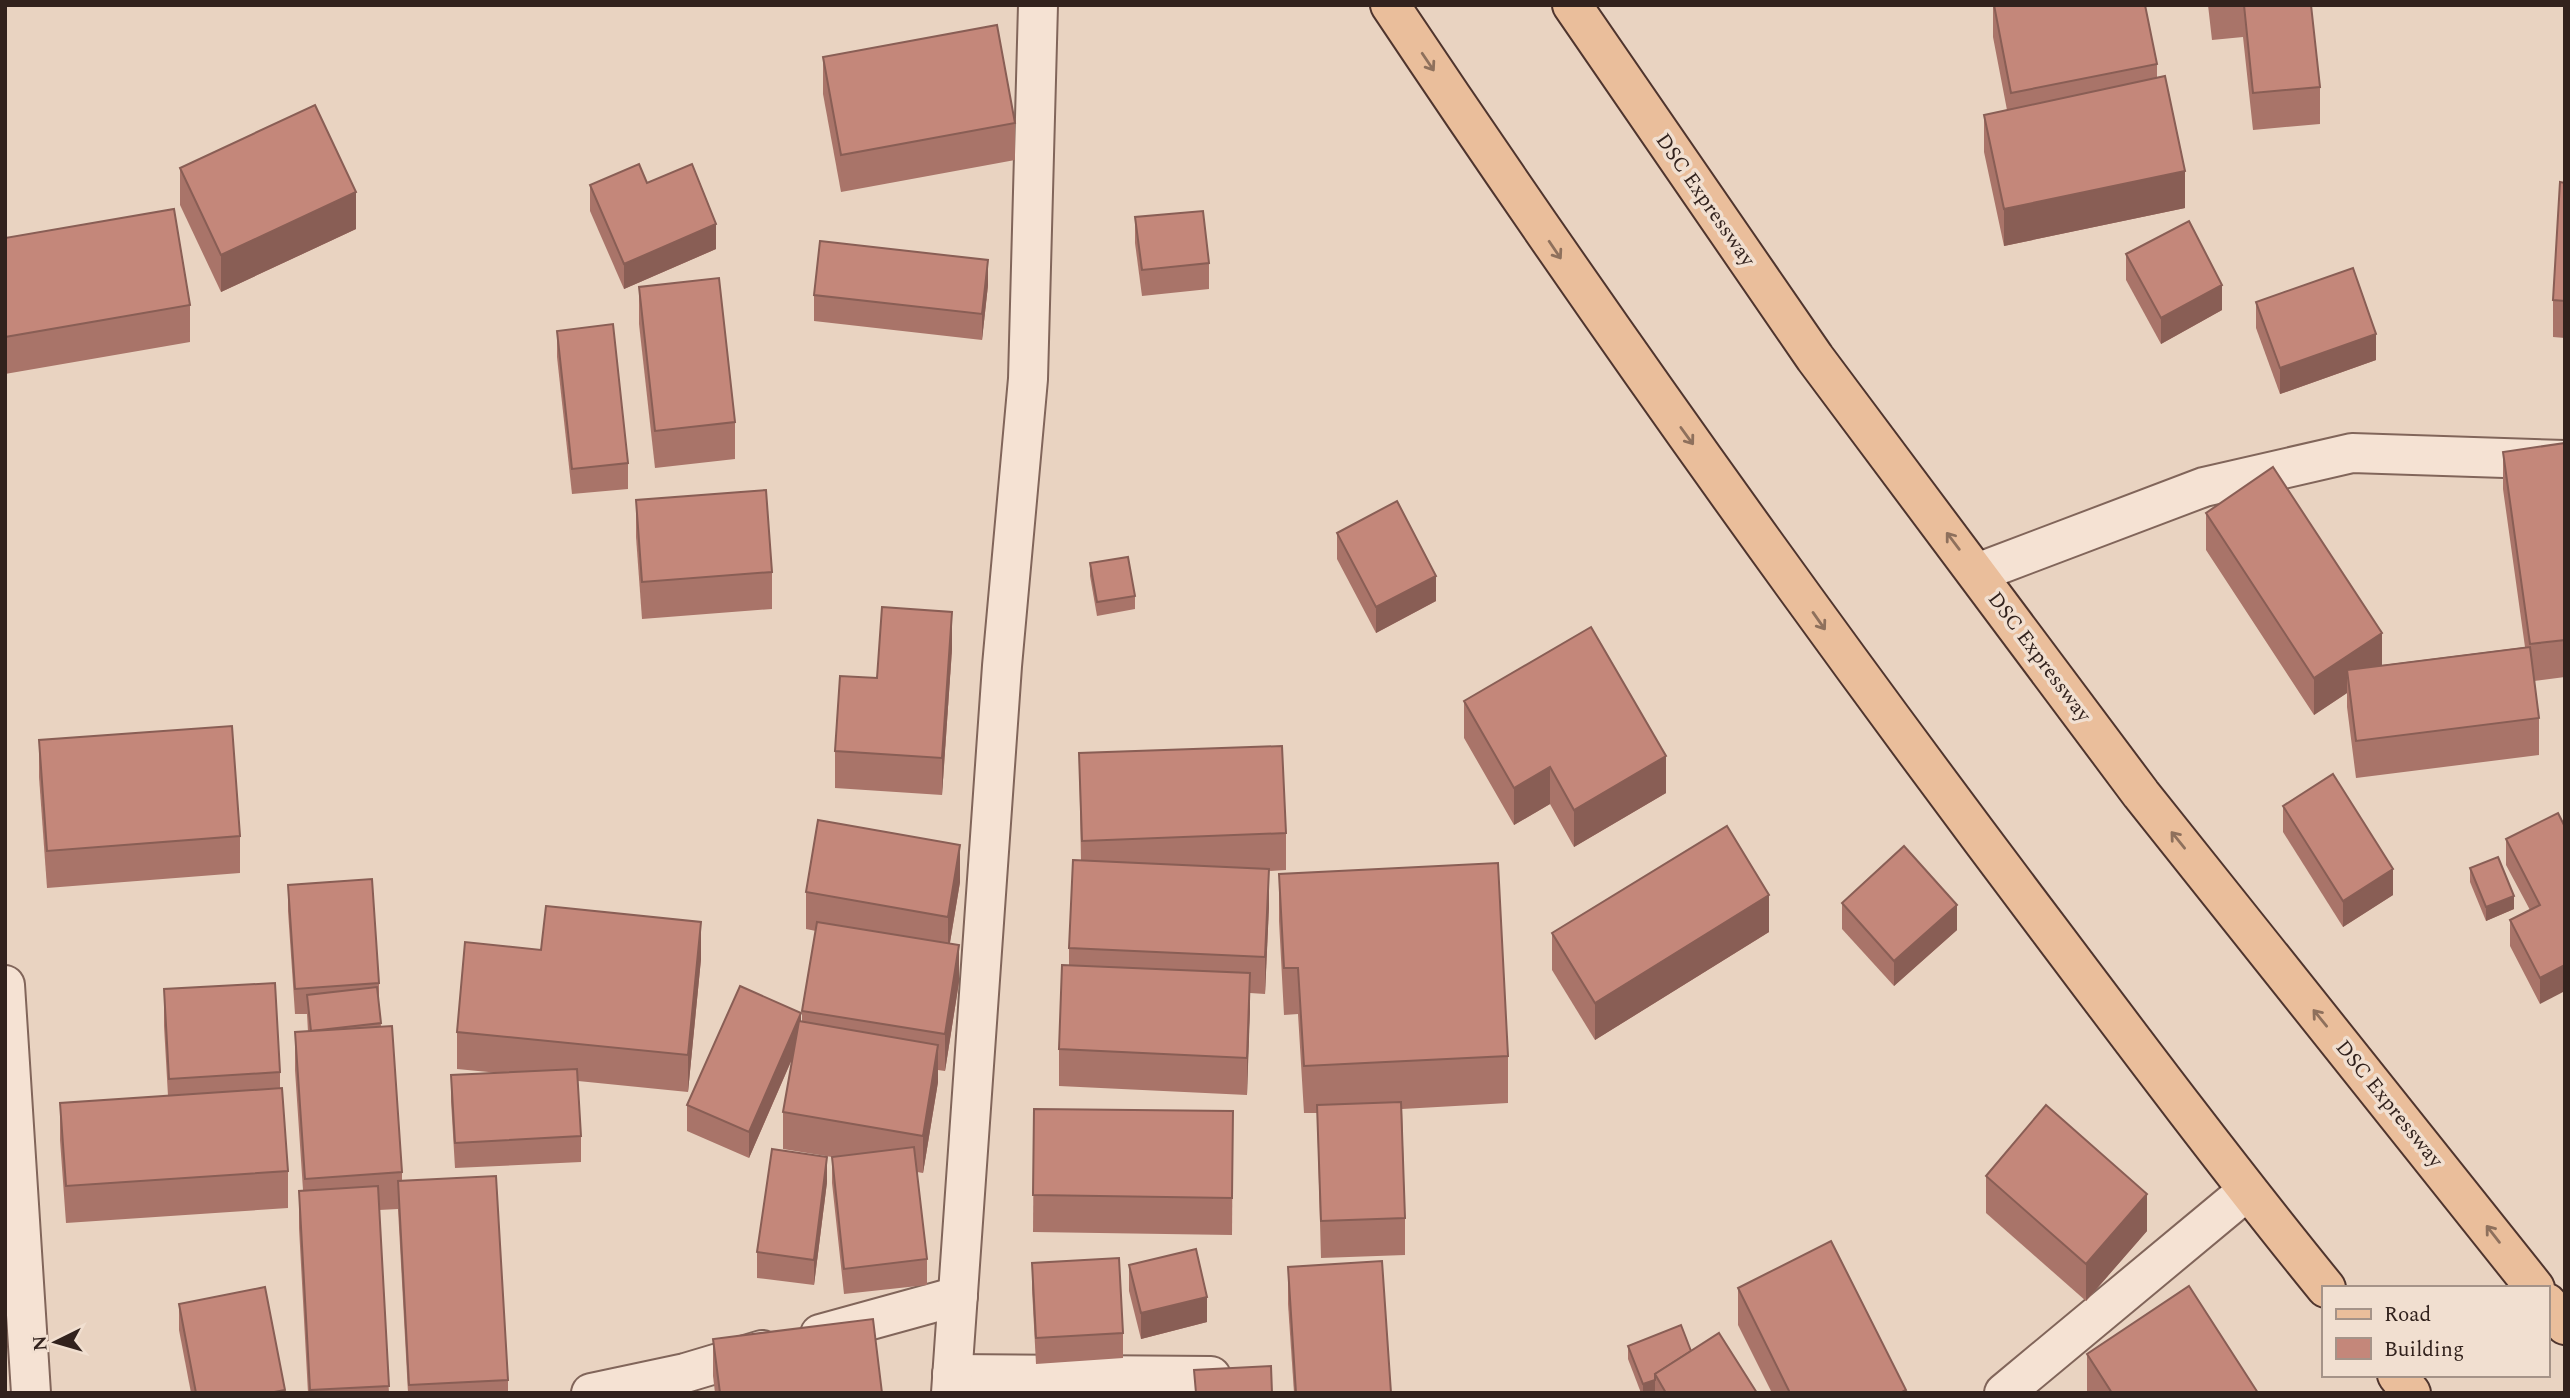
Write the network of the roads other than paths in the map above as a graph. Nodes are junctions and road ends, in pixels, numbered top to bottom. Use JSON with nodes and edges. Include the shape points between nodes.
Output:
{"nodes":[{"id":1,"x":1038,"y":5,"type":"edge"},
{"id":2,"x":1390,"y":5,"type":"edge"},
{"id":3,"x":1572,"y":5,"type":"edge"},
{"id":4,"x":2565,"y":460,"type":"edge"},
{"id":5,"x":1977,"y":573,"type":"junction"},
{"id":6,"x":5,"y":985,"type":"edge"},
{"id":7,"x":2247,"y":1191,"type":"junction"},
{"id":8,"x":2324,"y":1286,"type":"edge"},
{"id":9,"x":2533,"y":1286,"type":"edge"},
{"id":10,"x":958,"y":1296,"type":"junction"},
{"id":11,"x":2549,"y":1305,"type":"edge"},
{"id":12,"x":2565,"y":1325,"type":"edge"},
{"id":13,"x":1211,"y":1376,"type":"edge"},
{"id":14,"x":2398,"y":1377,"type":"edge"},
{"id":15,"x":951,"y":1383,"type":"edge"},
{"id":16,"x":31,"y":1393,"type":"edge"},
{"id":17,"x":591,"y":1393,"type":"edge"},
{"id":18,"x":2004,"y":1393,"type":"edge"},
{"id":19,"x":2411,"y":1393,"type":"edge"}],
"edges":[{"from":1,"to":10,"type":"street","via":[[1028,379],[1002,666]]},
{"from":2,"to":7,"type":"main road","one_way":true,"via":[[1559,257],[1860,679]]},
{"from":5,"to":3,"type":"main road","name":"DSC Expressway","one_way":true,"via":[[1815,358]]},
{"from":4,"to":5,"type":"street","via":[[2352,453],[2204,487]]},
{"from":9,"to":5,"type":"main road","name":"DSC Expressway","one_way":true,"via":[[2141,794]]},
{"from":6,"to":16,"type":"street"},
{"from":7,"to":8,"type":"main road"},
{"from":7,"to":18,"type":"street"},
{"from":10,"to":15,"type":"street"},
{"from":10,"to":17,"type":"street","via":[[685,1373]]},
{"from":11,"to":12,"type":"main road"},
{"from":13,"to":15,"type":"street"},
{"from":14,"to":19,"type":"main road"}]}
